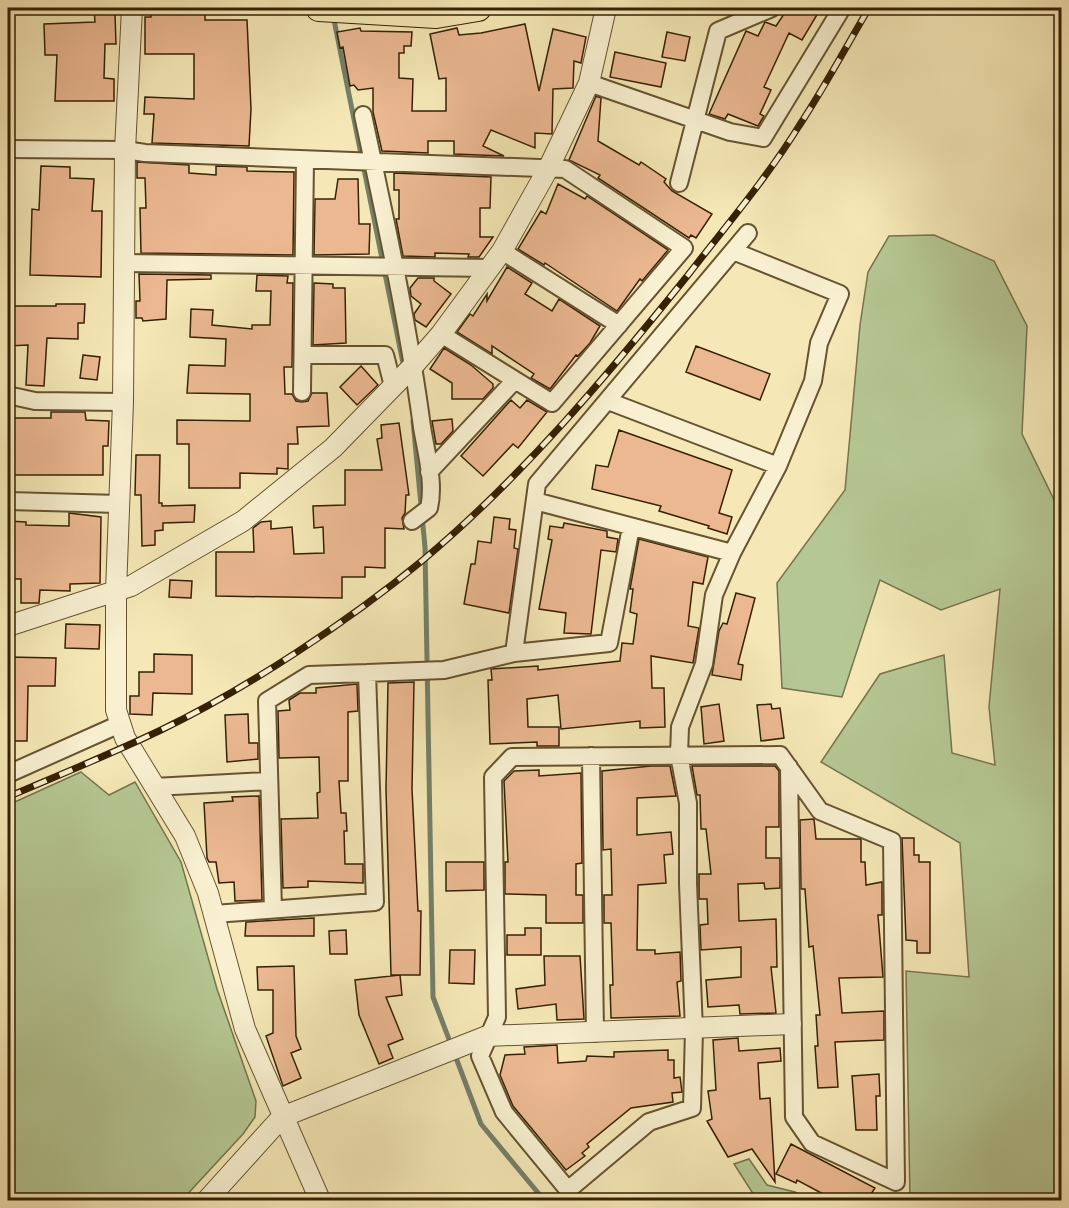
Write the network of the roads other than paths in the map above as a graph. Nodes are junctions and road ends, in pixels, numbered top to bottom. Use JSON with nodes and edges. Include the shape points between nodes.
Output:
{"nodes":[{"id":1,"x":132,"y":8,"type":"edge"},
{"id":2,"x":328,"y":8,"type":"edge"},
{"id":3,"x":478,"y":8,"type":"edge"},
{"id":4,"x":606,"y":8,"type":"edge"},
{"id":5,"x":772,"y":8,"type":"edge"},
{"id":6,"x":842,"y":8,"type":"edge"},
{"id":7,"x":589,"y":82,"type":"junction"},
{"id":8,"x":363,"y":115,"type":"dead end"},
{"id":9,"x":696,"y":120,"type":"junction"},
{"id":10,"x":8,"y":149,"type":"edge"},
{"id":11,"x":125,"y":150,"type":"junction"},
{"id":12,"x":305,"y":160,"type":"junction"},
{"id":13,"x":365,"y":163,"type":"junction"},
{"id":14,"x":549,"y":167,"type":"junction"},
{"id":15,"x":679,"y":183,"type":"dead end"},
{"id":16,"x":748,"y":234,"type":"dead end"},
{"id":17,"x":502,"y":251,"type":"junction"},
{"id":18,"x":733,"y":251,"type":"junction"},
{"id":19,"x":124,"y":263,"type":"junction"},
{"id":20,"x":304,"y":265,"type":"junction"},
{"id":21,"x":386,"y":266,"type":"junction"},
{"id":22,"x":490,"y":268,"type":"junction"},
{"id":23,"x":619,"y":325,"type":"junction"},
{"id":24,"x":441,"y":334,"type":"junction"},
{"id":25,"x":303,"y":355,"type":"junction"},
{"id":26,"x":403,"y":375,"type":"junction"},
{"id":27,"x":515,"y":380,"type":"junction"},
{"id":28,"x":302,"y":393,"type":"dead end"},
{"id":29,"x":8,"y":399,"type":"edge"},
{"id":30,"x":608,"y":401,"type":"junction"},
{"id":31,"x":123,"y":402,"type":"junction"},
{"id":32,"x":778,"y":466,"type":"junction"},
{"id":33,"x":429,"y":472,"type":"junction"},
{"id":34,"x":8,"y":501,"type":"edge"},
{"id":35,"x":535,"y":501,"type":"junction"},
{"id":36,"x":119,"y":504,"type":"junction"},
{"id":37,"x":418,"y":516,"type":"dead end"},
{"id":38,"x":631,"y":527,"type":"junction"},
{"id":39,"x":732,"y":553,"type":"junction"},
{"id":40,"x":116,"y":591,"type":"junction"},
{"id":41,"x":8,"y":626,"type":"edge"},
{"id":42,"x":514,"y":653,"type":"junction"},
{"id":43,"x":367,"y":673,"type":"junction"},
{"id":44,"x":120,"y":724,"type":"junction"},
{"id":45,"x":679,"y":755,"type":"junction"},
{"id":46,"x":591,"y":756,"type":"junction"},
{"id":47,"x":789,"y":767,"type":"junction"},
{"id":48,"x":8,"y":774,"type":"edge"},
{"id":49,"x":268,"y":782,"type":"junction"},
{"id":50,"x":154,"y":788,"type":"junction"},
{"id":51,"x":273,"y":909,"type":"junction"},
{"id":52,"x":214,"y":914,"type":"junction"},
{"id":53,"x":791,"y":1024,"type":"junction"},
{"id":54,"x":694,"y":1030,"type":"junction"},
{"id":55,"x":595,"y":1033,"type":"junction"},
{"id":56,"x":487,"y":1036,"type":"junction"},
{"id":57,"x":282,"y":1117,"type":"junction"},
{"id":58,"x":207,"y":1200,"type":"edge"},
{"id":59,"x":320,"y":1200,"type":"edge"}],
"edges":[{"from":1,"to":11,"type":"street"},
{"from":2,"to":3,"type":"main road","via":[[436,15]]},
{"from":4,"to":7,"type":"street"},
{"from":5,"to":9,"type":"street","via":[[718,31]]},
{"from":6,"to":9,"type":"street","via":[[763,138]]},
{"from":7,"to":9,"type":"street"},
{"from":7,"to":14,"type":"street"},
{"from":8,"to":13,"type":"street"},
{"from":9,"to":15,"type":"street"},
{"from":10,"to":11,"type":"street"},
{"from":11,"to":12,"type":"street"},
{"from":11,"to":19,"type":"street"},
{"from":12,"to":13,"type":"street"},
{"from":12,"to":20,"type":"street"},
{"from":13,"to":14,"type":"street"},
{"from":13,"to":21,"type":"street"},
{"from":14,"to":17,"type":"street"},
{"from":14,"to":23,"type":"street","via":[[565,169],[684,248]]},
{"from":16,"to":18,"type":"street"},
{"from":17,"to":22,"type":"street"},
{"from":17,"to":23,"type":"street"},
{"from":18,"to":30,"type":"street"},
{"from":18,"to":32,"type":"street","via":[[840,294],[819,343],[813,381]]},
{"from":19,"to":20,"type":"street"},
{"from":19,"to":31,"type":"street"},
{"from":20,"to":21,"type":"street"},
{"from":20,"to":25,"type":"street"},
{"from":21,"to":22,"type":"street"},
{"from":21,"to":26,"type":"street"},
{"from":22,"to":24,"type":"street"},
{"from":23,"to":27,"type":"street","via":[[552,403]]},
{"from":24,"to":26,"type":"street"},
{"from":24,"to":27,"type":"street"},
{"from":25,"to":26,"type":"street","via":[[385,355]]},
{"from":25,"to":28,"type":"street"},
{"from":26,"to":33,"type":"street"},
{"from":26,"to":40,"type":"street","via":[[333,448],[243,522]]},
{"from":27,"to":33,"type":"street"},
{"from":29,"to":31,"type":"street","via":[[12,396],[35,401]]},
{"from":30,"to":32,"type":"street"},
{"from":30,"to":35,"type":"street","via":[[537,484]]},
{"from":31,"to":36,"type":"street"},
{"from":32,"to":39,"type":"street"},
{"from":33,"to":37,"type":"street","via":[[432,498]]},
{"from":34,"to":36,"type":"street"},
{"from":35,"to":38,"type":"street"},
{"from":35,"to":42,"type":"street"},
{"from":36,"to":40,"type":"street"},
{"from":38,"to":39,"type":"street"},
{"from":38,"to":42,"type":"street","via":[[609,643]]},
{"from":39,"to":45,"type":"street","via":[[714,595],[704,664],[680,727]]},
{"from":40,"to":41,"type":"street"},
{"from":40,"to":44,"type":"street"},
{"from":42,"to":43,"type":"street","via":[[427,670]]},
{"from":43,"to":49,"type":"street","via":[[309,675],[267,701]]},
{"from":43,"to":51,"type":"street","via":[[375,902]]},
{"from":44,"to":48,"type":"street"},
{"from":44,"to":50,"type":"street"},
{"from":45,"to":46,"type":"street"},
{"from":45,"to":47,"type":"street","via":[[780,755]]},
{"from":45,"to":54,"type":"street","via":[[688,803]]},
{"from":46,"to":55,"type":"street"},
{"from":46,"to":56,"type":"street","via":[[512,758],[493,777],[497,1017]]},
{"from":47,"to":53,"type":"street"},
{"from":47,"to":53,"type":"street","via":[[820,811],[892,841],[896,1182],[812,1143],[794,1117]]},
{"from":49,"to":50,"type":"street"},
{"from":49,"to":51,"type":"street"},
{"from":50,"to":52,"type":"street","via":[[185,836]]},
{"from":51,"to":52,"type":"street"},
{"from":52,"to":57,"type":"street","via":[[245,1029]]},
{"from":53,"to":54,"type":"street"},
{"from":54,"to":55,"type":"street"},
{"from":54,"to":56,"type":"street","via":[[692,1108],[649,1122],[568,1190],[504,1112],[480,1056]]},
{"from":55,"to":56,"type":"street"},
{"from":56,"to":57,"type":"street"},
{"from":57,"to":58,"type":"street"},
{"from":57,"to":59,"type":"street"}]}
